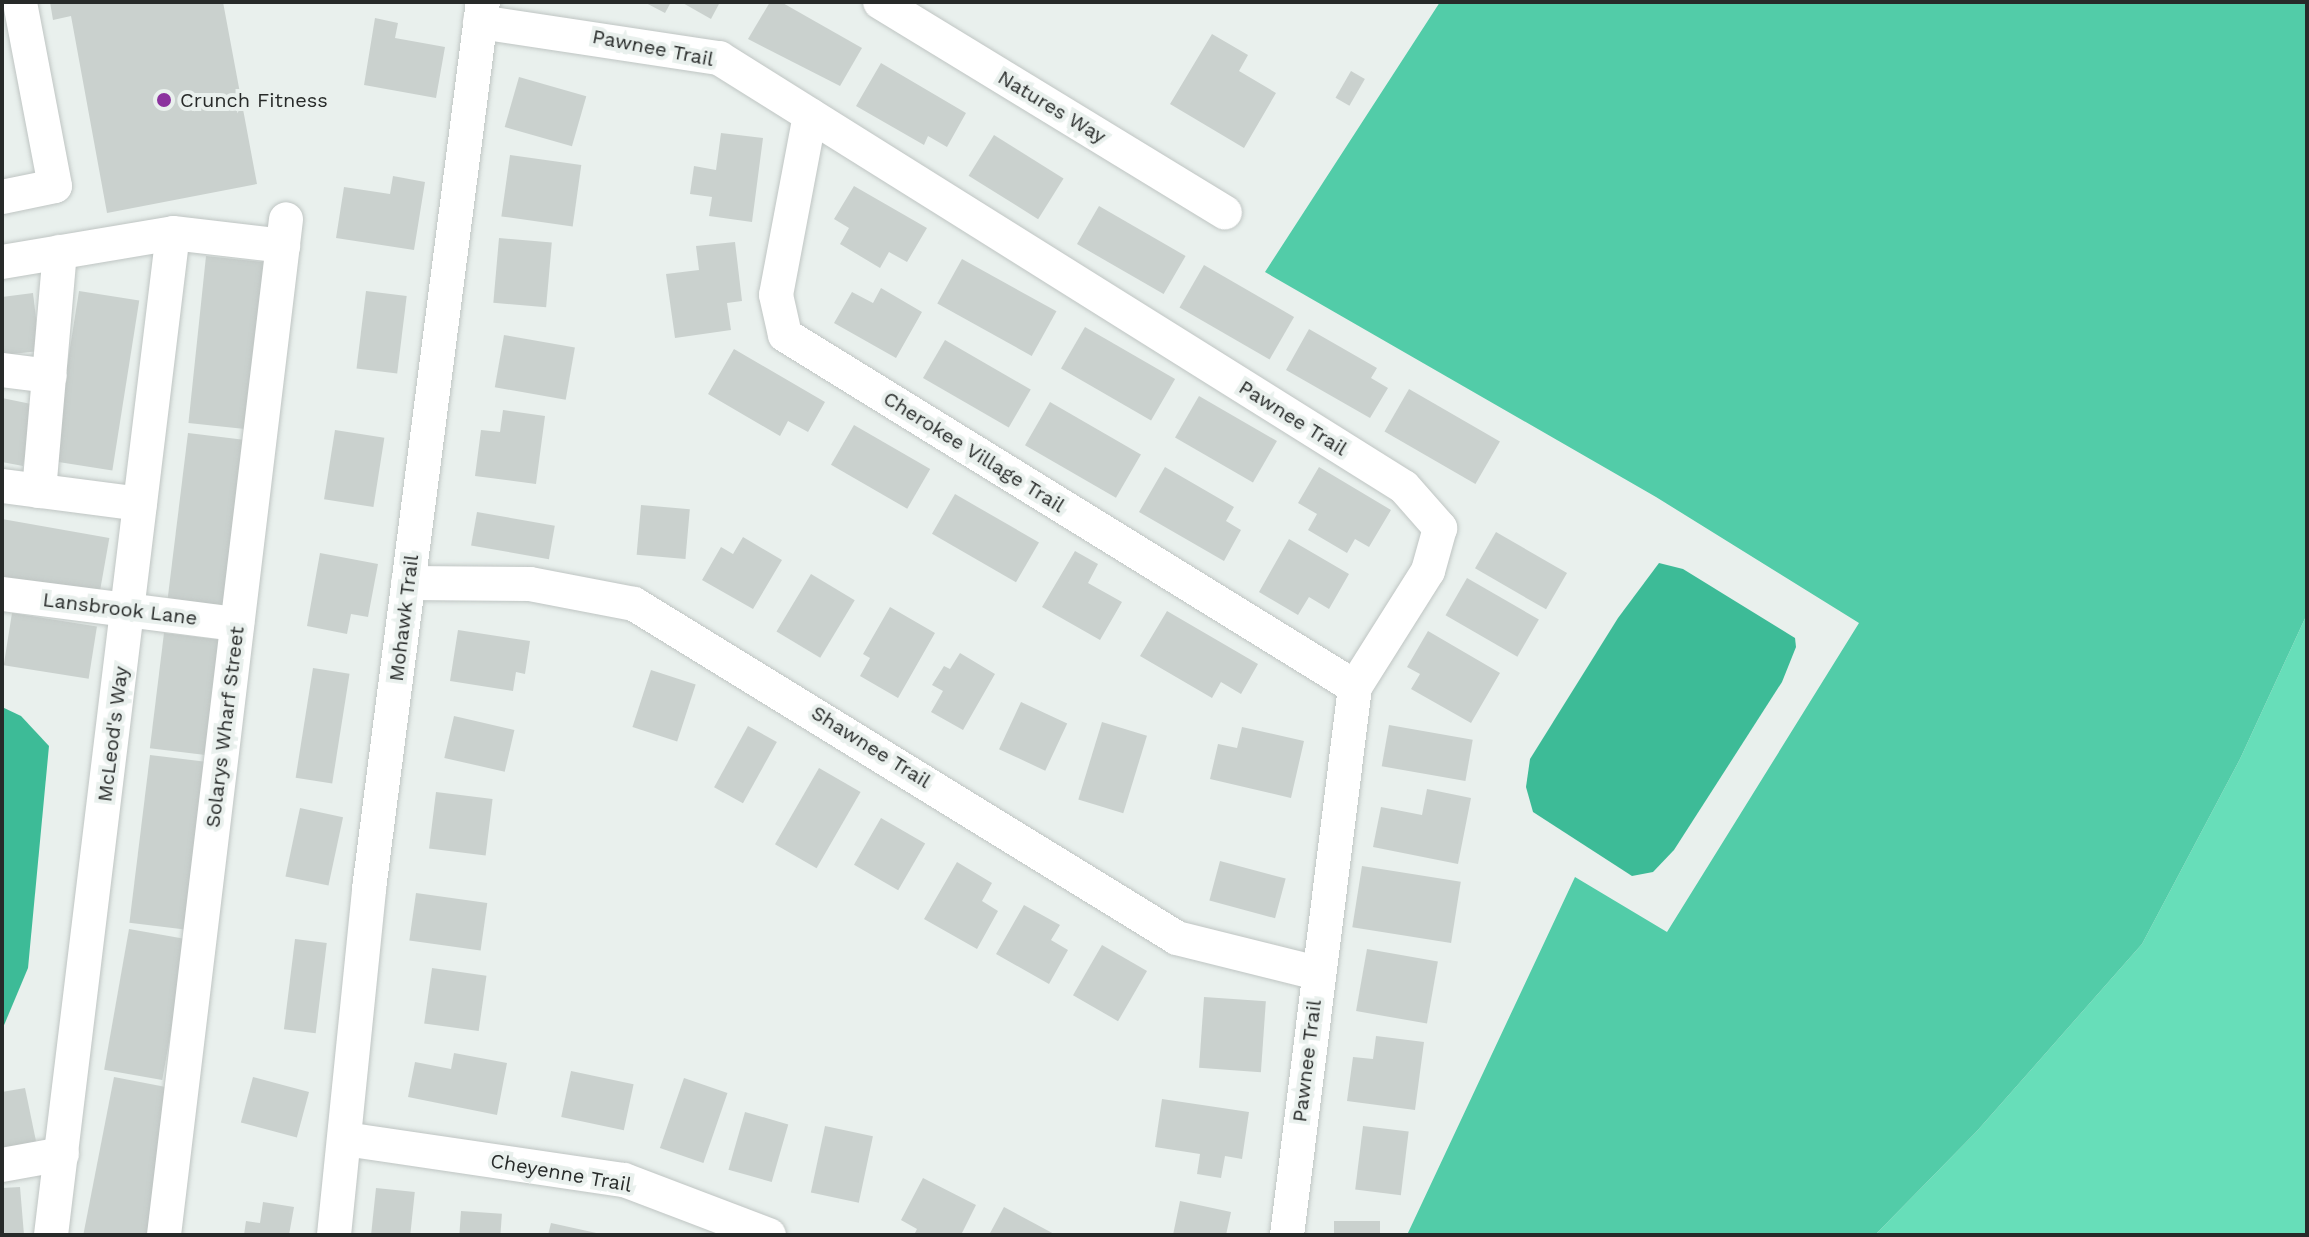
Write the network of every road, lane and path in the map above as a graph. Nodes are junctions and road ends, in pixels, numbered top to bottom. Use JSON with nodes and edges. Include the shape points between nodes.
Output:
{"nodes":[{"id":1,"x":20,"y":2,"type":"edge"},
{"id":2,"x":880,"y":2,"type":"edge"},
{"id":3,"x":482,"y":12,"type":"edge"},
{"id":4,"x":810,"y":115,"type":"junction"},
{"id":5,"x":2,"y":197,"type":"edge"},
{"id":6,"x":1225,"y":213,"type":"dead end"},
{"id":7,"x":173,"y":233,"type":"junction"},
{"id":8,"x":60,"y":252,"type":"junction"},
{"id":9,"x":2,"y":262,"type":"edge"},
{"id":10,"x":2,"y":370,"type":"edge"},
{"id":11,"x":50,"y":376,"type":"junction"},
{"id":12,"x":2,"y":486,"type":"edge"},
{"id":13,"x":39,"y":491,"type":"junction"},
{"id":14,"x":140,"y":504,"type":"junction"},
{"id":15,"x":408,"y":583,"type":"junction"},
{"id":16,"x":2,"y":594,"type":"edge"},
{"id":17,"x":128,"y":610,"type":"junction"},
{"id":18,"x":237,"y":624,"type":"junction"},
{"id":19,"x":1355,"y":687,"type":"junction"},
{"id":20,"x":1317,"y":973,"type":"junction"},
{"id":21,"x":345,"y":1139,"type":"junction"},
{"id":22,"x":62,"y":1154,"type":"junction"},
{"id":23,"x":2,"y":1165,"type":"edge"},
{"id":24,"x":51,"y":1235,"type":"edge"},
{"id":25,"x":164,"y":1235,"type":"edge"},
{"id":26,"x":334,"y":1235,"type":"edge"},
{"id":27,"x":769,"y":1235,"type":"edge"},
{"id":28,"x":1287,"y":1235,"type":"edge"}],
"edges":[{"from":1,"to":5,"type":"street","via":[[55,186]]},
{"from":2,"to":6,"type":"street","name":"Natures Way"},
{"from":3,"to":4,"type":"street","name":"Pawnee Trail","via":[[719,58]]},
{"from":3,"to":15,"type":"street","name":"Mohawk Trail"},
{"from":4,"to":19,"type":"street","name":"Cherokee Village Trail","via":[[776,295],[785,335]]},
{"from":4,"to":19,"type":"street","name":"Pawnee Trail","via":[[1404,487],[1440,528],[1428,571]]},
{"from":7,"to":8,"type":"street"},
{"from":7,"to":14,"type":"street","name":"McLeod's Way"},
{"from":7,"to":18,"type":"street","name":"Solarys Wharf Street","via":[[284,233]]},
{"from":8,"to":9,"type":"street"},
{"from":8,"to":11,"type":"street"},
{"from":10,"to":11,"type":"street"},
{"from":11,"to":13,"type":"street"},
{"from":12,"to":13,"type":"street"},
{"from":13,"to":14,"type":"street"},
{"from":14,"to":17,"type":"street","name":"McLeod's Way"},
{"from":15,"to":20,"type":"street","name":"Shawnee Trail","via":[[530,584],[634,604],[1177,938]]},
{"from":15,"to":21,"type":"street","name":"Mohawk Trail"},
{"from":16,"to":17,"type":"street","name":"Lansbrook Lane"},
{"from":17,"to":18,"type":"street","name":"Lansbrook Lane"},
{"from":17,"to":22,"type":"street","name":"McLeod's Way"},
{"from":18,"to":25,"type":"street","name":"Solarys Wharf Street"},
{"from":19,"to":20,"type":"street","name":"Pawnee Trail"},
{"from":20,"to":28,"type":"street","name":"Pawnee Trail"},
{"from":21,"to":26,"type":"street","name":"Mohawk Trail"},
{"from":21,"to":27,"type":"street","name":"Cheyenne Trail","via":[[624,1180]]},
{"from":22,"to":23,"type":"street"},
{"from":22,"to":24,"type":"street","name":"McLeod's Way"}]}
